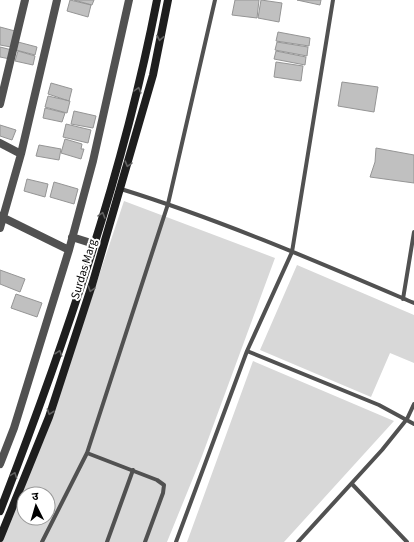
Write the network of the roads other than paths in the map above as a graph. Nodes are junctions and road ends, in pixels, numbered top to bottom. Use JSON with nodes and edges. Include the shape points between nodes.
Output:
{"nodes":[{"id":1,"x":25,"y":0,"type":"edge"},
{"id":2,"x":57,"y":0,"type":"edge"},
{"id":3,"x":129,"y":0,"type":"edge"},
{"id":4,"x":157,"y":0,"type":"edge"},
{"id":5,"x":168,"y":0,"type":"edge"},
{"id":6,"x":215,"y":0,"type":"edge"},
{"id":7,"x":333,"y":0,"type":"edge"},
{"id":8,"x":0,"y":104,"type":"edge"},
{"id":9,"x":0,"y":143,"type":"edge"},
{"id":10,"x":21,"y":154,"type":"junction"},
{"id":11,"x":110,"y":186,"type":"junction"},
{"id":12,"x":121,"y":190,"type":"junction"},
{"id":13,"x":168,"y":204,"type":"junction"},
{"id":14,"x":2,"y":217,"type":"edge"},
{"id":15,"x":0,"y":228,"type":"edge"},
{"id":16,"x":414,"y":232,"type":"edge"},
{"id":17,"x":72,"y":237,"type":"junction"},
{"id":18,"x":94,"y":244,"type":"junction"},
{"id":19,"x":69,"y":250,"type":"junction"},
{"id":20,"x":292,"y":252,"type":"junction"},
{"id":21,"x":403,"y":299,"type":"junction"},
{"id":22,"x":414,"y":303,"type":"edge"},
{"id":23,"x":247,"y":351,"type":"junction"},
{"id":24,"x":414,"y":404,"type":"edge"},
{"id":25,"x":407,"y":419,"type":"junction"},
{"id":26,"x":414,"y":424,"type":"edge"},
{"id":27,"x":87,"y":453,"type":"junction"},
{"id":28,"x":0,"y":464,"type":"edge"},
{"id":29,"x":133,"y":470,"type":"junction"},
{"id":30,"x":352,"y":484,"type":"junction"},
{"id":31,"x":0,"y":511,"type":"edge"},
{"id":32,"x":0,"y":538,"type":"edge"},
{"id":33,"x":42,"y":542,"type":"edge"},
{"id":34,"x":107,"y":542,"type":"edge"},
{"id":35,"x":145,"y":542,"type":"edge"},
{"id":36,"x":176,"y":542,"type":"edge"},
{"id":37,"x":298,"y":542,"type":"edge"},
{"id":38,"x":407,"y":542,"type":"edge"}],
"edges":[{"from":1,"to":8,"type":"street"},
{"from":2,"to":10,"type":"street"},
{"from":3,"to":17,"type":"street","via":[[93,161]]},
{"from":11,"to":4,"type":"main road","name":"Surdas Marg","one_way":true,"via":[[143,73]]},
{"from":5,"to":12,"type":"main road","name":"Surdas Marg","one_way":true,"via":[[153,76]]},
{"from":6,"to":13,"type":"lane"},
{"from":7,"to":20,"type":"lane"},
{"from":9,"to":10,"type":"street"},
{"from":10,"to":14,"type":"street"},
{"from":11,"to":12,"type":"main road"},
{"from":18,"to":11,"type":"main road","name":"Surdas Marg","one_way":true},
{"from":12,"to":13,"type":"lane"},
{"from":12,"to":32,"type":"main road","name":"Surdas Marg","one_way":true,"via":[[49,417]]},
{"from":13,"to":20,"type":"lane"},
{"from":13,"to":27,"type":"lane"},
{"from":14,"to":15,"type":"street"},
{"from":14,"to":19,"type":"street"},
{"from":16,"to":21,"type":"lane"},
{"from":17,"to":18,"type":"street"},
{"from":17,"to":19,"type":"street"},
{"from":31,"to":18,"type":"main road","name":"Surdas Marg","one_way":true,"via":[[37,415]]},
{"from":19,"to":28,"type":"street","via":[[14,428]]},
{"from":20,"to":21,"type":"lane"},
{"from":20,"to":23,"type":"lane"},
{"from":21,"to":22,"type":"lane"},
{"from":23,"to":25,"type":"lane"},
{"from":23,"to":36,"type":"lane"},
{"from":24,"to":25,"type":"lane"},
{"from":25,"to":26,"type":"lane"},
{"from":25,"to":30,"type":"lane"},
{"from":27,"to":29,"type":"lane"},
{"from":27,"to":33,"type":"lane"},
{"from":29,"to":34,"type":"lane"},
{"from":29,"to":35,"type":"lane","via":[[164,485],[164,494]]},
{"from":30,"to":37,"type":"lane"},
{"from":30,"to":38,"type":"lane"}]}
